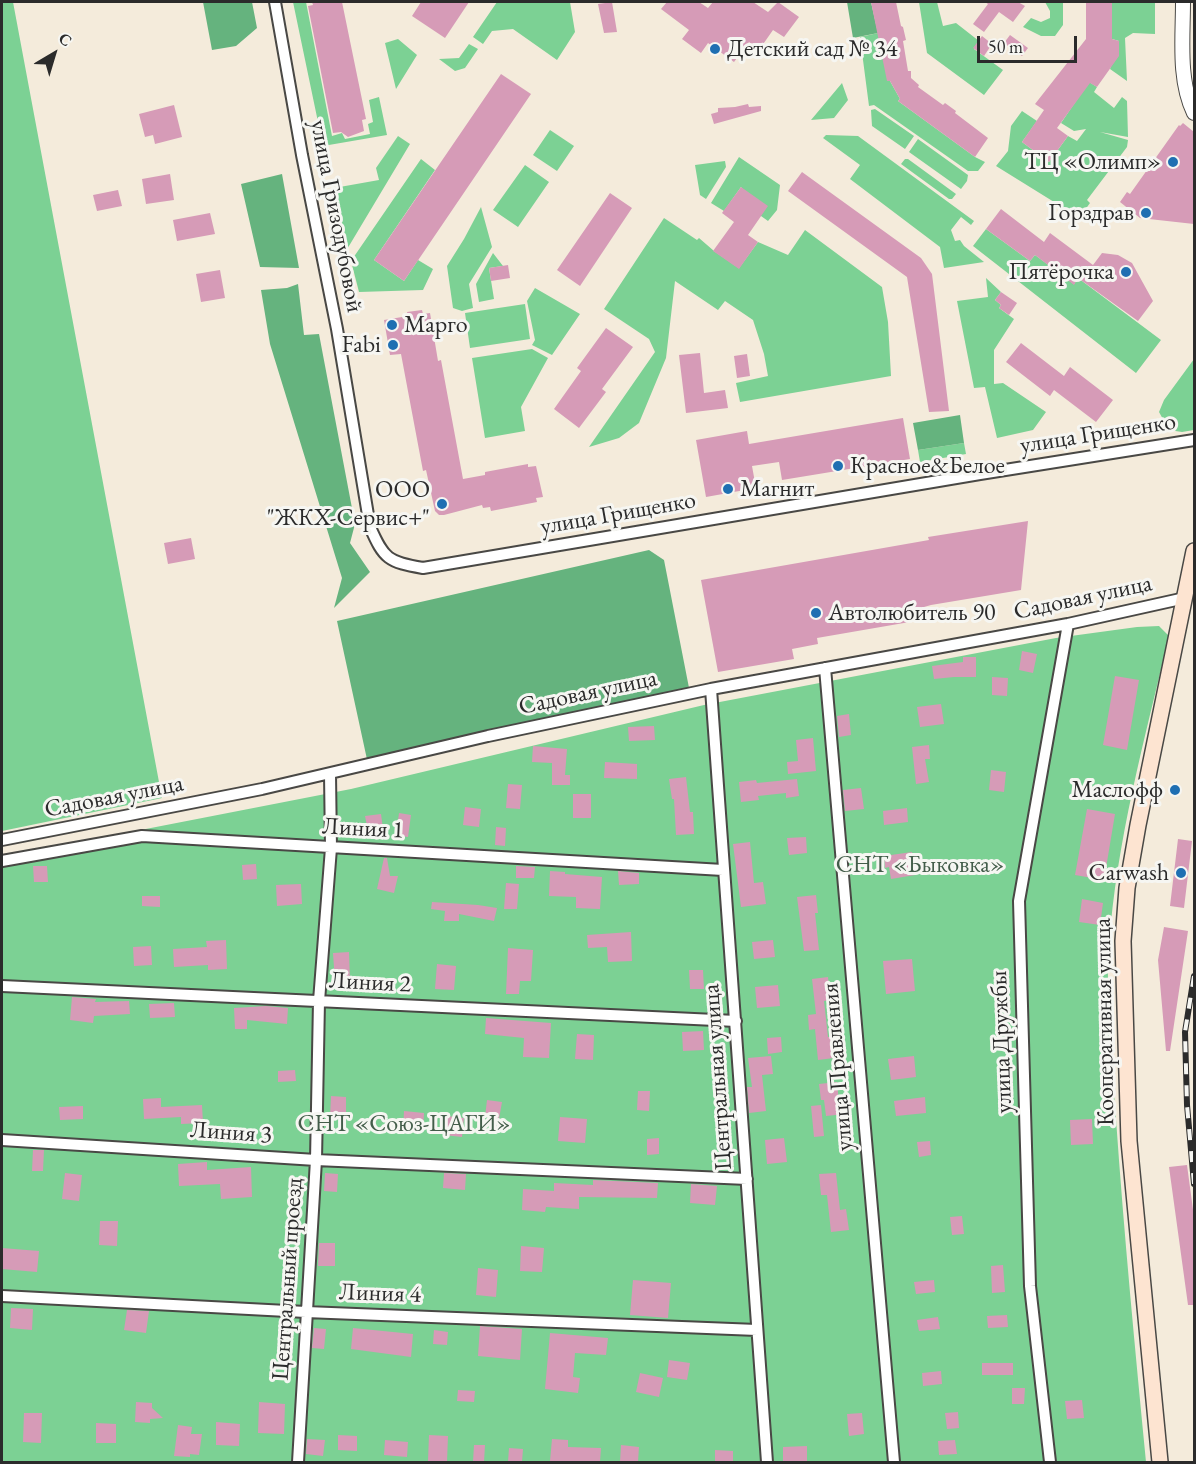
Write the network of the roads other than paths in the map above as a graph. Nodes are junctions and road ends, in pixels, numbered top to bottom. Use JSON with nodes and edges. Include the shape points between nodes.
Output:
{"nodes":[{"id":1,"x":275,"y":2,"type":"edge"},
{"id":2,"x":1182,"y":2,"type":"edge"},
{"id":3,"x":1194,"y":113,"type":"edge"},
{"id":4,"x":1194,"y":440,"type":"edge"},
{"id":5,"x":1194,"y":551,"type":"edge"},
{"id":6,"x":405,"y":565,"type":"joint"},
{"id":7,"x":1185,"y":598,"type":"junction"},
{"id":8,"x":1068,"y":624,"type":"junction"},
{"id":9,"x":825,"y":668,"type":"junction"},
{"id":10,"x":711,"y":689,"type":"junction"},
{"id":11,"x":330,"y":774,"type":"junction"},
{"id":12,"x":2,"y":840,"type":"edge"},
{"id":13,"x":331,"y":848,"type":"junction"},
{"id":14,"x":2,"y":861,"type":"edge"},
{"id":15,"x":723,"y":870,"type":"junction"},
{"id":16,"x":2,"y":986,"type":"edge"},
{"id":17,"x":319,"y":1001,"type":"junction"},
{"id":18,"x":736,"y":1021,"type":"junction"},
{"id":19,"x":2,"y":1140,"type":"edge"},
{"id":20,"x":316,"y":1160,"type":"junction"},
{"id":21,"x":747,"y":1179,"type":"junction"},
{"id":22,"x":2,"y":1296,"type":"edge"},
{"id":23,"x":306,"y":1312,"type":"junction"},
{"id":24,"x":757,"y":1330,"type":"junction"},
{"id":25,"x":298,"y":1462,"type":"edge"},
{"id":26,"x":767,"y":1462,"type":"edge"},
{"id":27,"x":894,"y":1462,"type":"edge"},
{"id":28,"x":1050,"y":1462,"type":"edge"},
{"id":29,"x":1160,"y":1462,"type":"edge"}],
"edges":[{"from":1,"to":6,"type":"street","name":"улица Гризодубовой","via":[[370,526],[387,558]]},
{"from":2,"to":3,"type":"street","via":[[1183,64]]},
{"from":4,"to":6,"type":"street","name":"улица Грищенко","via":[[423,568]]},
{"from":5,"to":7,"type":"main road","name":"Кооперативная улица"},
{"from":7,"to":8,"type":"street","name":"Садовая улица"},
{"from":7,"to":29,"type":"main road","name":"Кооперативная улица","via":[[1137,825],[1123,941],[1129,1141]]},
{"from":8,"to":9,"type":"street","name":"Садовая улица"},
{"from":8,"to":28,"type":"street","name":"улица Дружбы","via":[[1019,901],[1030,1286]]},
{"from":9,"to":10,"type":"street","name":"Садовая улица"},
{"from":9,"to":27,"type":"street","name":"улица Правления"},
{"from":10,"to":11,"type":"street","name":"Садовая улица"},
{"from":10,"to":15,"type":"street","name":"Центральная улица"},
{"from":11,"to":12,"type":"street","name":"Садовая улица"},
{"from":11,"to":13,"type":"street","name":"Центральный проезд"},
{"from":13,"to":14,"type":"street","name":"Линия 1","via":[[142,836]]},
{"from":13,"to":15,"type":"street","name":"Линия 1"},
{"from":13,"to":17,"type":"street","name":"Центральный проезд"},
{"from":15,"to":18,"type":"street","name":"Центральная улица"},
{"from":16,"to":17,"type":"street","name":"Линия 2"},
{"from":17,"to":18,"type":"street","name":"Линия 2"},
{"from":17,"to":20,"type":"street","name":"Центральный проезд"},
{"from":18,"to":21,"type":"street","name":"Центральная улица"},
{"from":19,"to":20,"type":"street","name":"Линия 3"},
{"from":20,"to":21,"type":"street","name":"Линия 3"},
{"from":20,"to":23,"type":"street","name":"Центральный проезд"},
{"from":21,"to":24,"type":"street","name":"Центральная улица"},
{"from":22,"to":23,"type":"street","name":"Линия 4"},
{"from":23,"to":24,"type":"street","name":"Линия 4"},
{"from":23,"to":25,"type":"street","name":"Центральный проезд"},
{"from":24,"to":26,"type":"street","name":"Центральная улица"}]}
